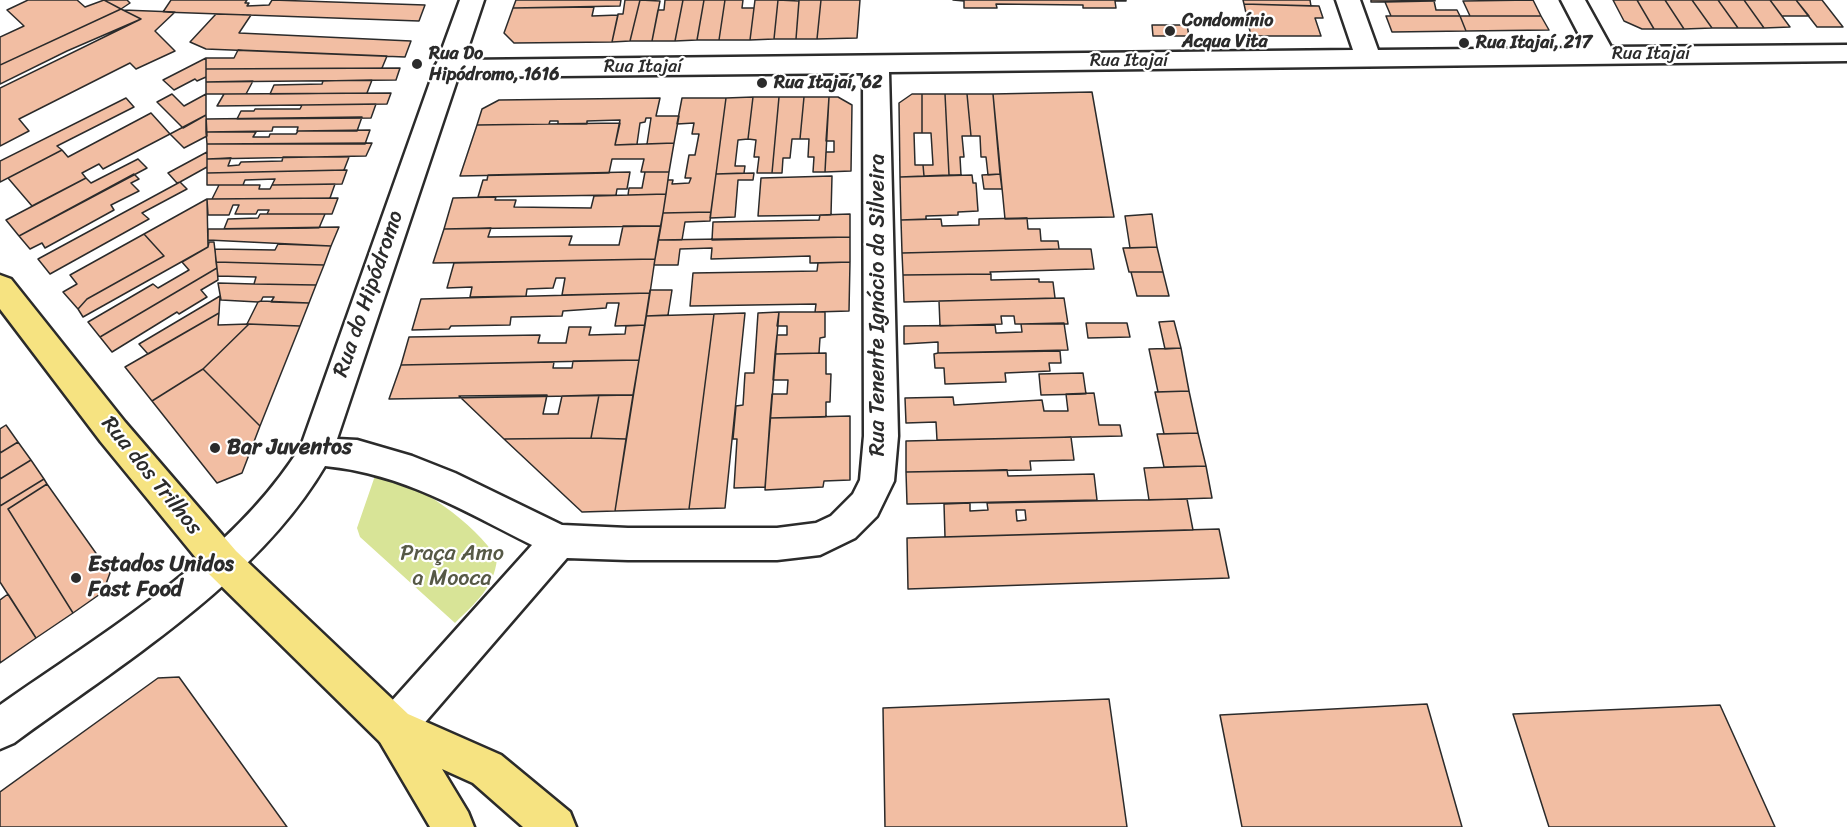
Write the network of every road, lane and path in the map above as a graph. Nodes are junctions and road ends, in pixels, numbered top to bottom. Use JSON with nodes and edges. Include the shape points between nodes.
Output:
{"nodes":[{"id":1,"x":472,"y":0,"type":"edge"},
{"id":2,"x":1348,"y":0,"type":"edge"},
{"id":3,"x":1573,"y":0,"type":"edge"},
{"id":4,"x":1847,"y":53,"type":"edge"},
{"id":5,"x":1602,"y":54,"type":"junction"},
{"id":6,"x":1368,"y":58,"type":"junction"},
{"id":7,"x":876,"y":63,"type":"junction"},
{"id":8,"x":446,"y":69,"type":"junction"},
{"id":9,"x":0,"y":287,"type":"edge"},
{"id":10,"x":316,"y":451,"type":"junction"},
{"id":11,"x":559,"y":541,"type":"junction"},
{"id":12,"x":223,"y":563,"type":"junction"},
{"id":13,"x":394,"y":728,"type":"junction"},
{"id":14,"x":0,"y":729,"type":"edge"},
{"id":15,"x":453,"y":827,"type":"edge"},
{"id":16,"x":555,"y":827,"type":"edge"}],
"edges":[{"from":1,"to":8,"type":"street","name":"Rua do Hipódromo"},
{"from":2,"to":6,"type":"street"},
{"from":3,"to":5,"type":"street"},
{"from":4,"to":5,"type":"street","name":"Rua Itajaí"},
{"from":5,"to":6,"type":"street","name":"Rua Itajaí"},
{"from":6,"to":7,"type":"street","name":"Rua Itajaí"},
{"from":7,"to":8,"type":"street","name":"Rua Itajaí"},
{"from":7,"to":11,"type":"street","name":"Rua Tenente Ignácio da Silveira","via":[[881,436],[877,481],[865,505],[843,527],[820,539],[777,544]]},
{"from":8,"to":10,"type":"street","name":"Rua do Hipódromo"},
{"from":9,"to":12,"type":"main road","name":"Rua dos Trilhos","via":[[120,441]]},
{"from":10,"to":11,"type":"street","name":"Rua Tenente Ignácio da Silveira","via":[[357,455],[400,466]]},
{"from":10,"to":12,"type":"street","name":"Rua do Hipódromo","via":[[295,486]]},
{"from":11,"to":13,"type":"street"},
{"from":12,"to":13,"type":"main road","name":"Rua dos Trilhos"},
{"from":12,"to":14,"type":"street","name":"Rua do Hipódromo","via":[[177,602]]},
{"from":13,"to":15,"type":"main road","name":"Rua dos Trilhos"},
{"from":13,"to":16,"type":"main road","name":"Rua dos Trilhos","via":[[487,769]]}]}
